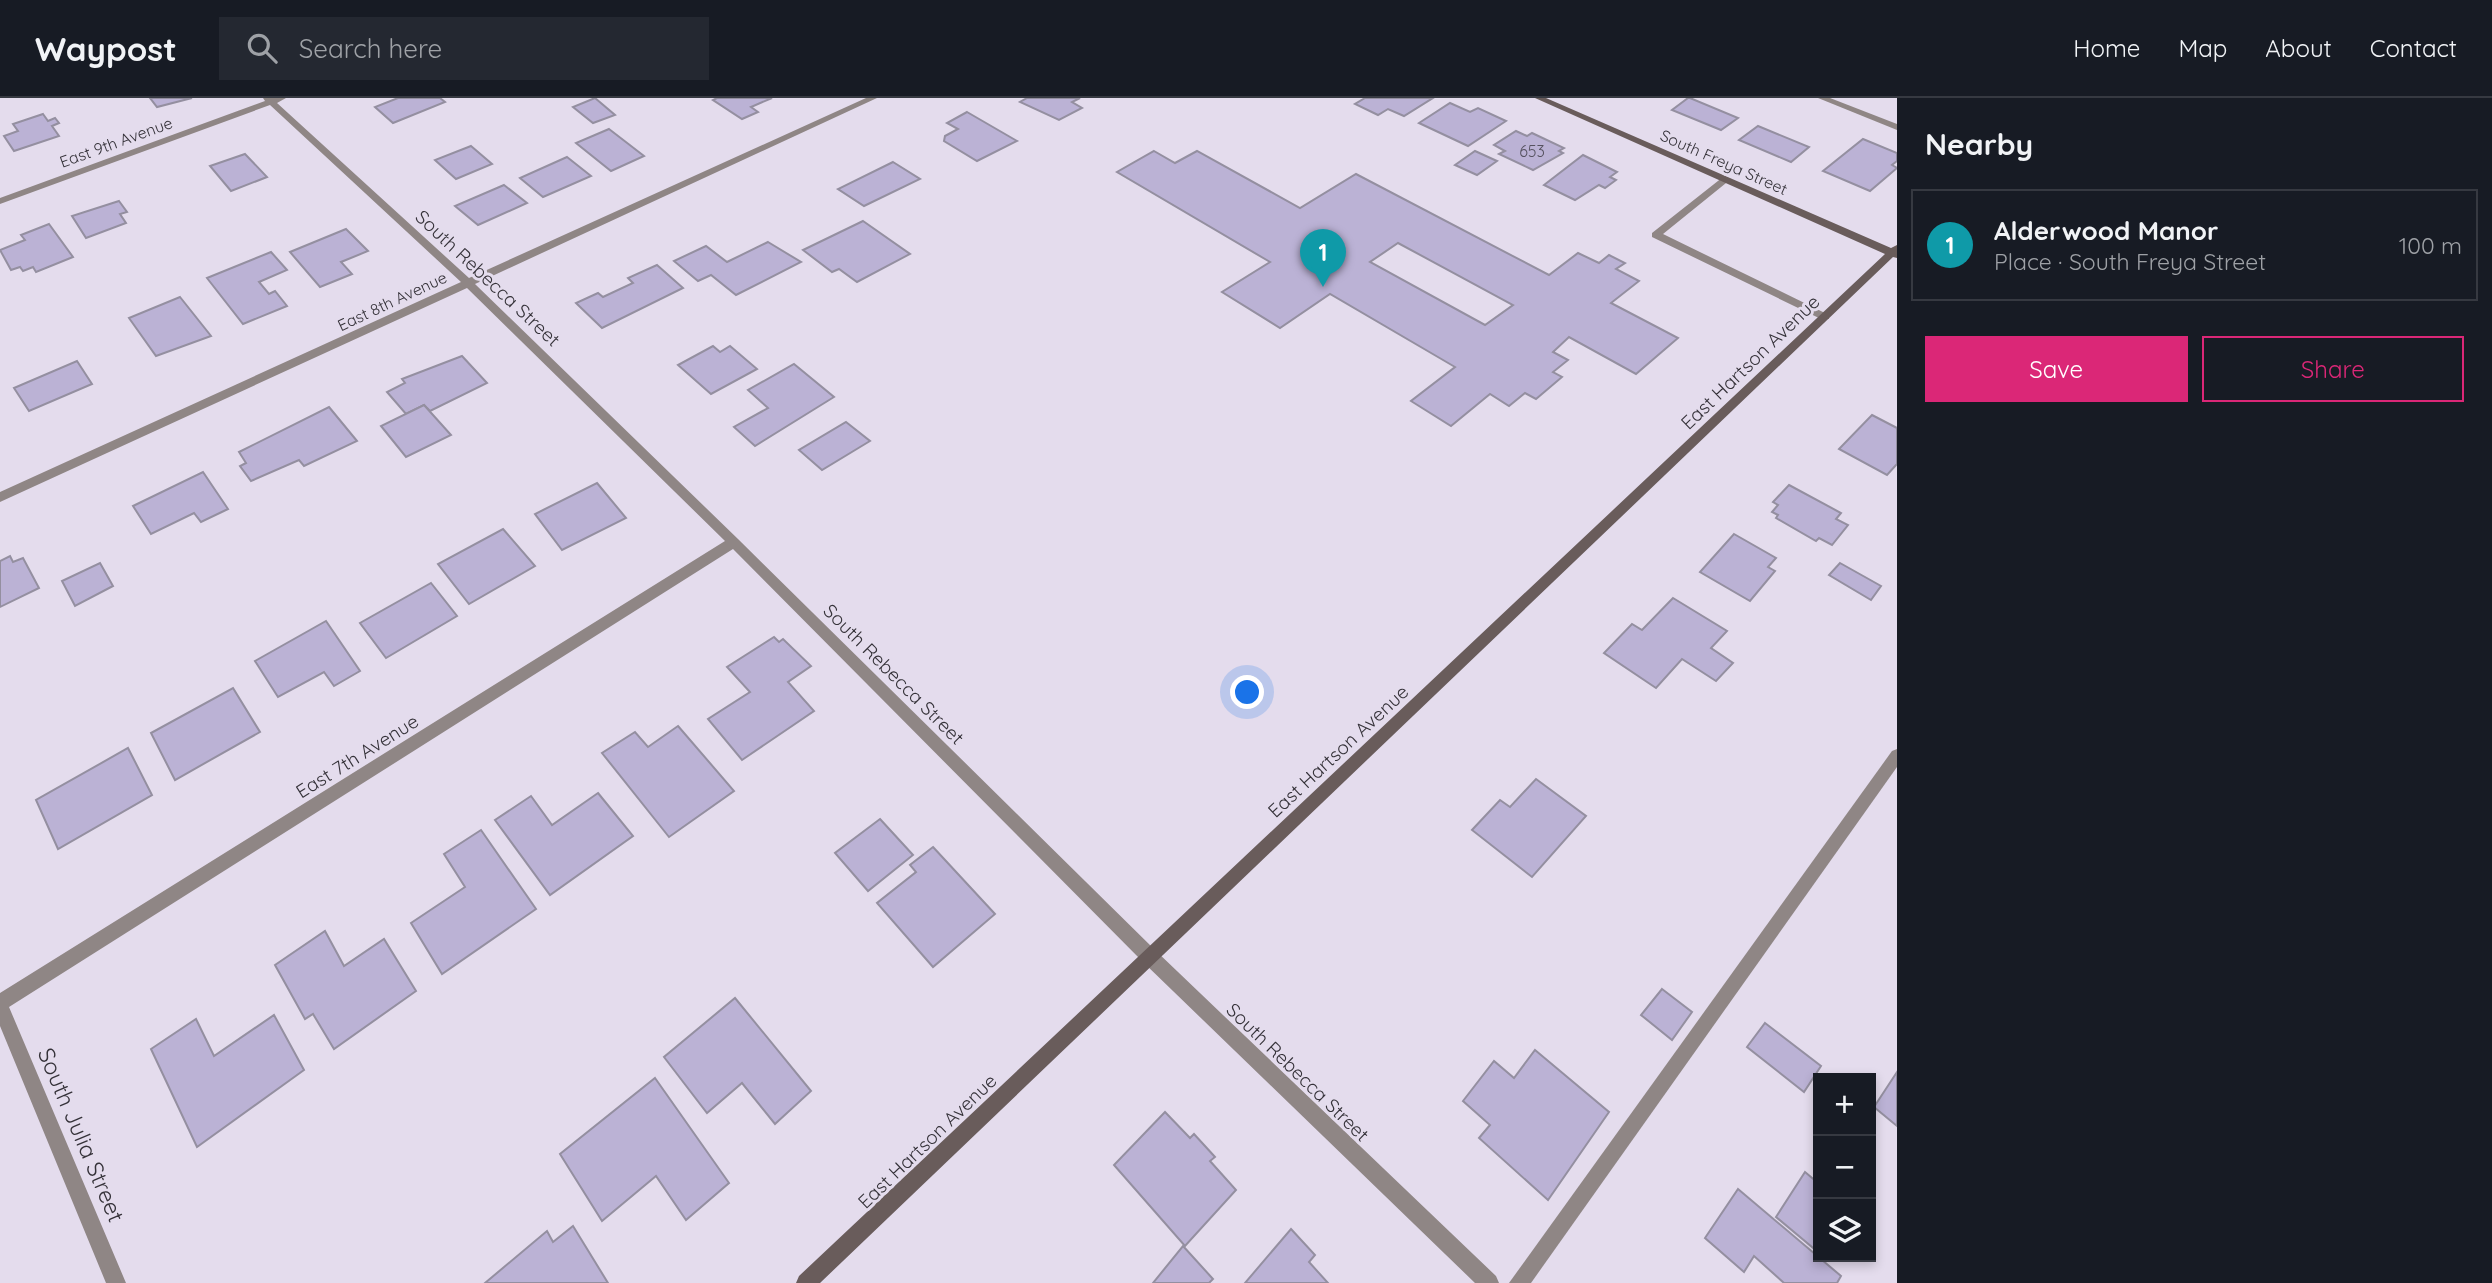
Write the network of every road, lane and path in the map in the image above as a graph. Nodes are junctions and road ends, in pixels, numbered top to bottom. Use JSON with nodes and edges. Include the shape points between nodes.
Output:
{"nodes":[{"id":1,"x":873,"y":98,"type":"edge"},
{"id":2,"x":1539,"y":98,"type":"edge"},
{"id":3,"x":1822,"y":98,"type":"edge"},
{"id":4,"x":273,"y":99,"type":"edge"},
{"id":5,"x":1897,"y":128,"type":"edge"},
{"id":6,"x":1726,"y":179,"type":"junction"},
{"id":7,"x":0,"y":201,"type":"edge"},
{"id":8,"x":1895,"y":252,"type":"edge"},
{"id":9,"x":468,"y":283,"type":"junction"},
{"id":10,"x":1825,"y":317,"type":"junction"},
{"id":11,"x":0,"y":497,"type":"edge"},
{"id":12,"x":734,"y":542,"type":"junction"},
{"id":13,"x":1897,"y":755,"type":"edge"},
{"id":14,"x":1149,"y":956,"type":"junction"},
{"id":15,"x":0,"y":1004,"type":"edge"},
{"id":16,"x":116,"y":1283,"type":"edge"},
{"id":17,"x":806,"y":1283,"type":"edge"},
{"id":18,"x":1489,"y":1283,"type":"edge"},
{"id":19,"x":1519,"y":1283,"type":"edge"}],
"edges":[{"from":1,"to":9,"type":"street","name":"East 8th Avenue"},
{"from":2,"to":6,"type":"street","name":"South Freya Street"},
{"from":3,"to":5,"type":"street"},
{"from":4,"to":7,"type":"street","name":"East 9th Avenue"},
{"from":4,"to":9,"type":"street","name":"South Rebecca Street"},
{"from":6,"to":8,"type":"street","name":"South Freya Street"},
{"from":6,"to":10,"type":"street","via":[[1656,235]]},
{"from":8,"to":10,"type":"street","name":"East Hartson Avenue"},
{"from":9,"to":11,"type":"street","name":"East 8th Avenue"},
{"from":9,"to":12,"type":"street","name":"South Rebecca Street"},
{"from":10,"to":14,"type":"street","name":"East Hartson Avenue"},
{"from":12,"to":14,"type":"street","name":"South Rebecca Street"},
{"from":12,"to":15,"type":"street","name":"East 7th Avenue"},
{"from":13,"to":19,"type":"street"},
{"from":14,"to":17,"type":"street","name":"East Hartson Avenue"},
{"from":14,"to":18,"type":"street","name":"South Rebecca Street"},
{"from":15,"to":16,"type":"street","name":"South Julia Street"}]}
